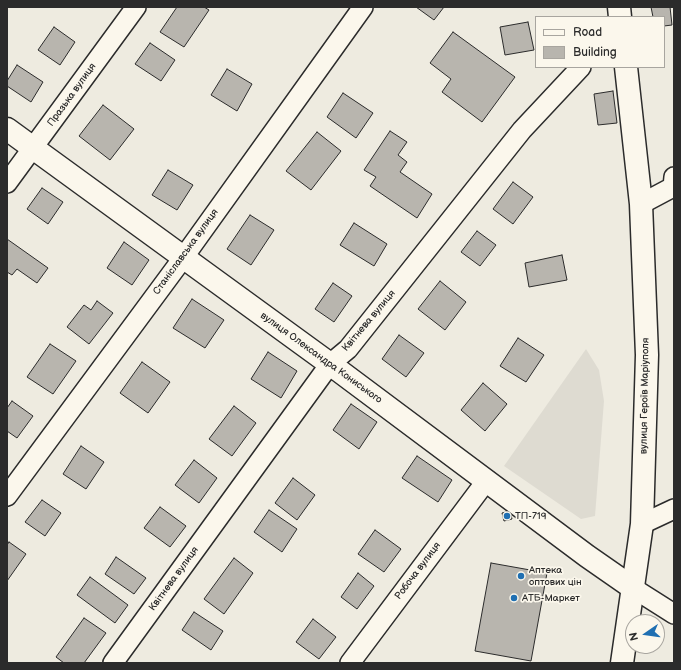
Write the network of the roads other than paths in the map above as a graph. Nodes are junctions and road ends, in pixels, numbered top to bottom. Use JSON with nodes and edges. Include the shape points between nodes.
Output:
{"nodes":[{"id":1,"x":136,"y":7,"type":"edge"},
{"id":2,"x":363,"y":7,"type":"edge"},
{"id":3,"x":580,"y":68,"type":"edge"},
{"id":4,"x":626,"y":68,"type":"edge"},
{"id":5,"x":7,"y":129,"type":"edge"},
{"id":6,"x":33,"y":148,"type":"junction"},
{"id":7,"x":674,"y":177,"type":"edge"},
{"id":8,"x":7,"y":183,"type":"edge"},
{"id":9,"x":641,"y":204,"type":"junction"},
{"id":10,"x":183,"y":258,"type":"junction"},
{"id":11,"x":330,"y":364,"type":"junction"},
{"id":12,"x":487,"y":480,"type":"junction"},
{"id":13,"x":7,"y":496,"type":"edge"},
{"id":14,"x":674,"y":509,"type":"edge"},
{"id":15,"x":642,"y":524,"type":"junction"},
{"id":16,"x":633,"y":588,"type":"junction"},
{"id":17,"x":674,"y":614,"type":"edge"},
{"id":18,"x":113,"y":663,"type":"edge"},
{"id":19,"x":350,"y":663,"type":"edge"},
{"id":20,"x":622,"y":663,"type":"edge"}],
"edges":[{"from":1,"to":6,"type":"street","name":"Празька вулиця"},
{"from":2,"to":10,"type":"street","name":"Станіславська вулиця"},
{"from":3,"to":11,"type":"street","name":"Квітнева вулиця","via":[[522,130],[348,349]]},
{"from":4,"to":9,"type":"street","name":"вулиця Героїв Маріуполя"},
{"from":5,"to":6,"type":"street","name":"вулиця Олександра Кониського"},
{"from":6,"to":8,"type":"street","name":"Празька вулиця"},
{"from":6,"to":10,"type":"street","name":"вулиця Олександра Кониського"},
{"from":7,"to":9,"type":"street","via":[[673,187]]},
{"from":9,"to":15,"type":"street","name":"вулиця Героїв Маріуполя","via":[[647,355]]},
{"from":10,"to":11,"type":"street","name":"вулиця Олександра Кониського"},
{"from":10,"to":13,"type":"street","name":"Станіславська вулиця"},
{"from":11,"to":12,"type":"street","name":"вулиця Олександра Кониського"},
{"from":11,"to":18,"type":"street","name":"Квітнева вулиця"},
{"from":12,"to":16,"type":"street","name":"вулиця Олександра Кониського"},
{"from":12,"to":19,"type":"street","name":"Робоча вулиця"},
{"from":14,"to":15,"type":"street"},
{"from":15,"to":16,"type":"street","name":"вулиця Героїв Маріуполя"},
{"from":16,"to":17,"type":"street"},
{"from":16,"to":20,"type":"street","name":"вулиця Героїв Маріуполя"}]}
